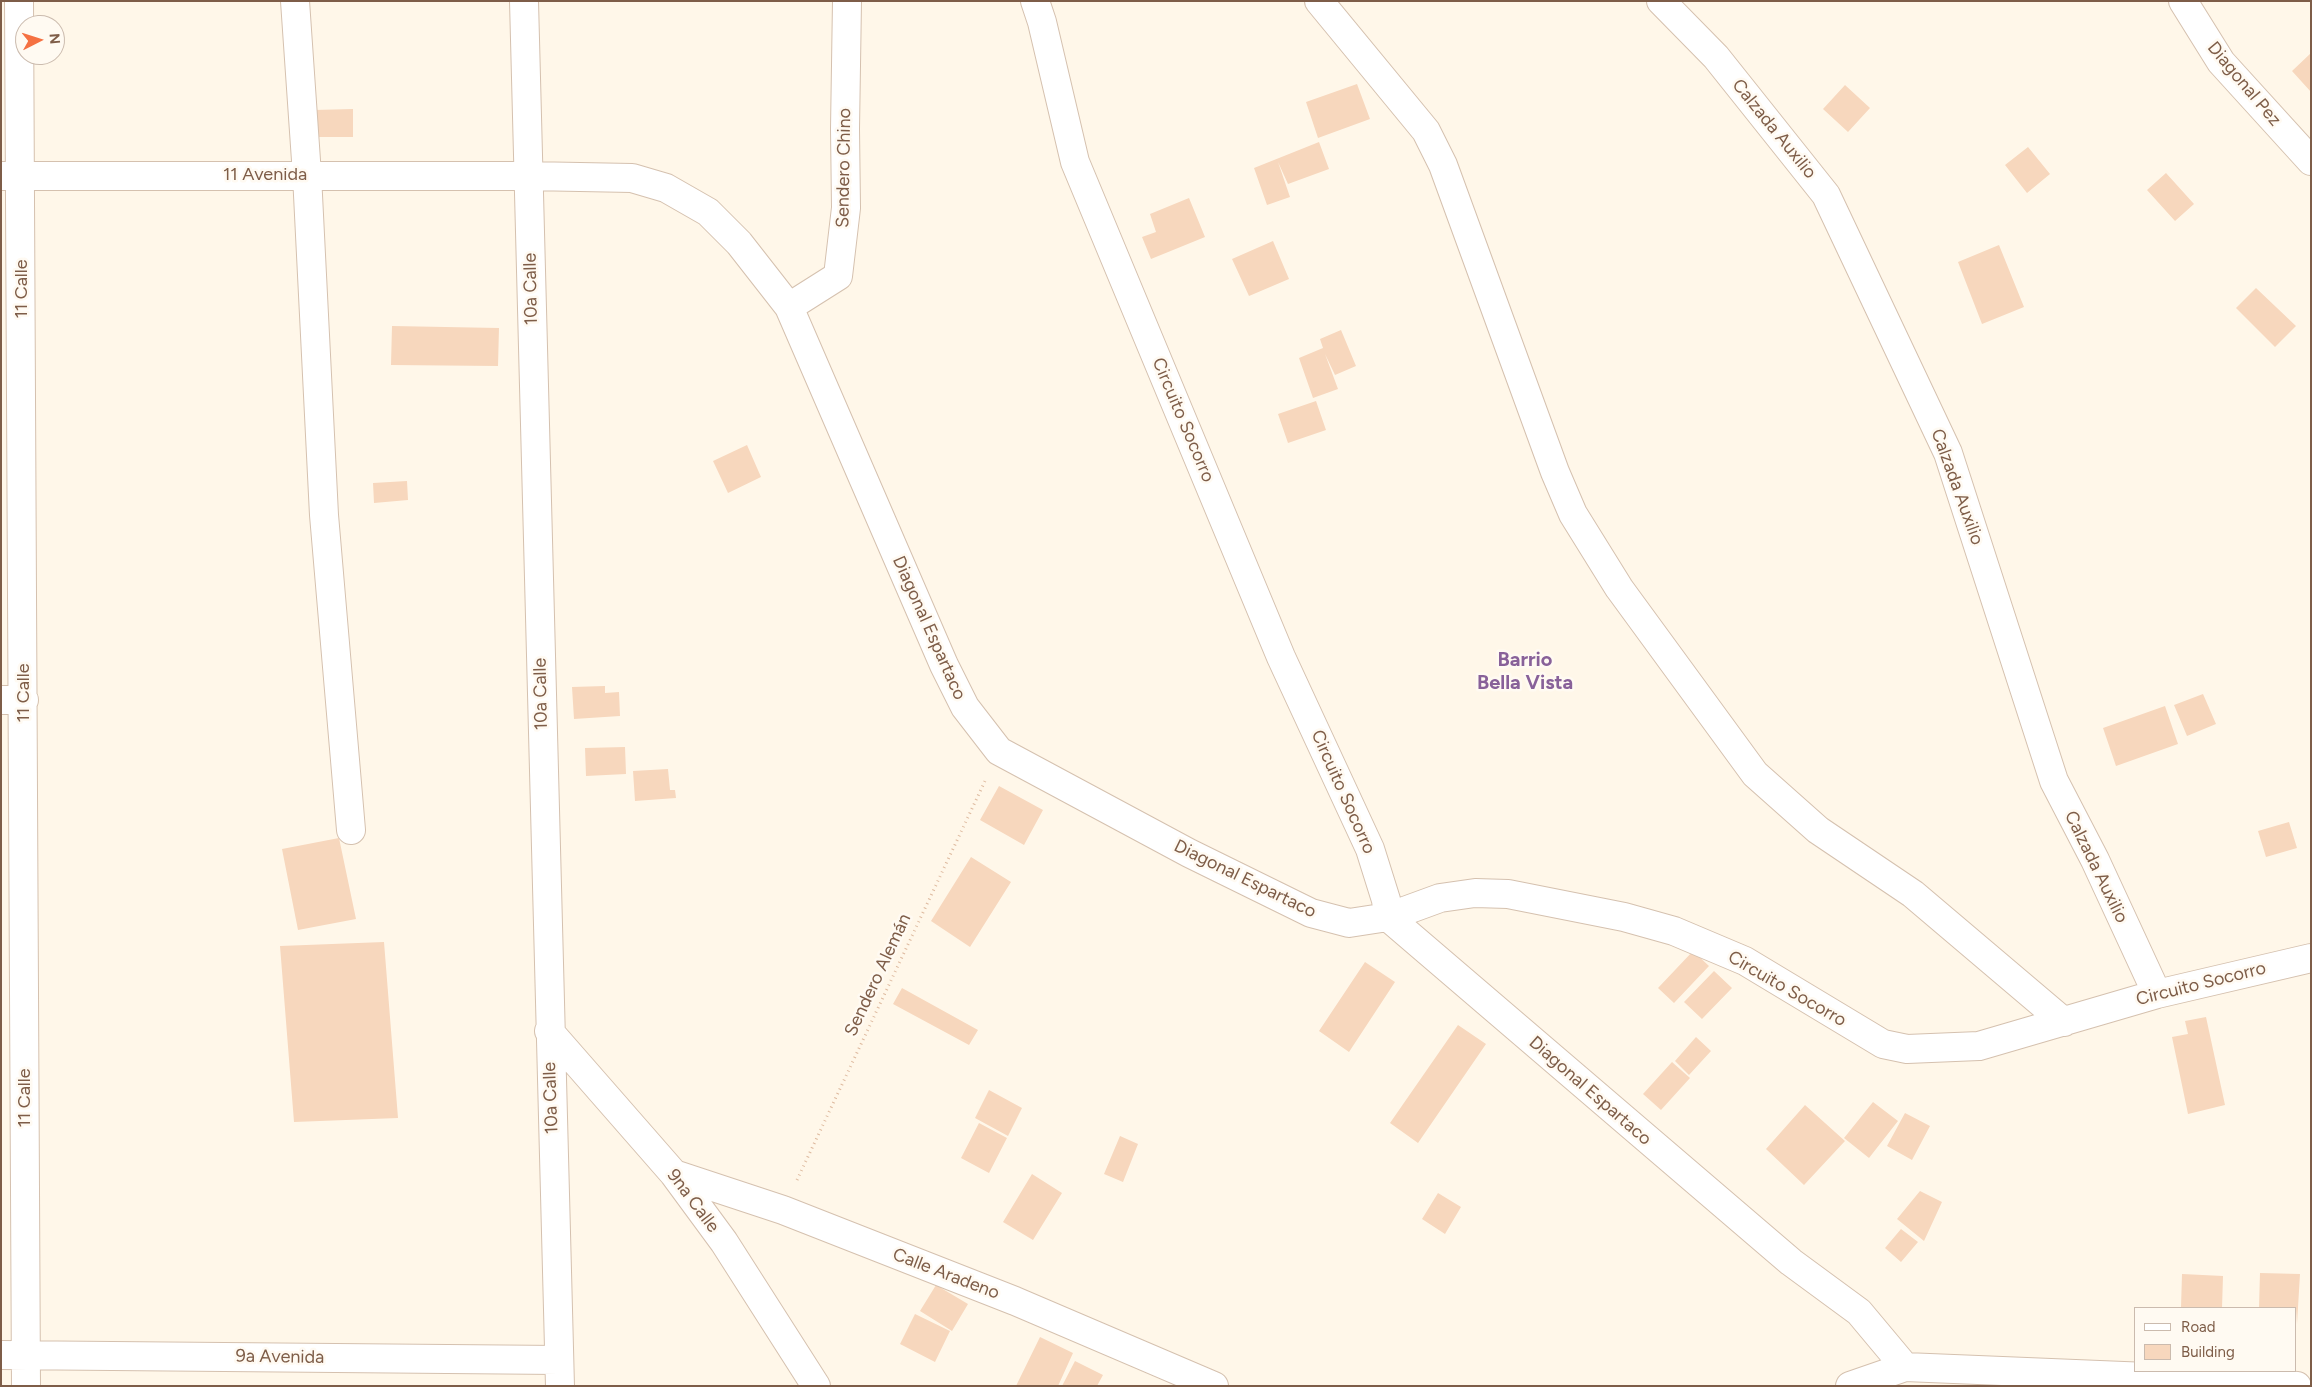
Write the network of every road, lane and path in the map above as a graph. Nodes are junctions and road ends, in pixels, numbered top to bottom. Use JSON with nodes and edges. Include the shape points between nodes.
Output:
{"nodes":[{"id":1,"x":20,"y":1,"type":"edge"},
{"id":2,"x":296,"y":1,"type":"edge"},
{"id":3,"x":524,"y":1,"type":"edge"},
{"id":4,"x":847,"y":1,"type":"edge"},
{"id":5,"x":1035,"y":1,"type":"edge"},
{"id":6,"x":1319,"y":1,"type":"edge"},
{"id":7,"x":1661,"y":1,"type":"edge"},
{"id":8,"x":2183,"y":1,"type":"edge"},
{"id":9,"x":2311,"y":161,"type":"edge"},
{"id":10,"x":11,"y":175,"type":"edge"},
{"id":11,"x":307,"y":175,"type":"junction"},
{"id":12,"x":528,"y":176,"type":"junction"},
{"id":13,"x":790,"y":307,"type":"junction"},
{"id":14,"x":13,"y":700,"type":"edge"},
{"id":15,"x":999,"y":751,"type":"junction"},
{"id":16,"x":351,"y":830,"type":"dead end"},
{"id":17,"x":1388,"y":917,"type":"junction"},
{"id":18,"x":2311,"y":958,"type":"edge"},
{"id":19,"x":2156,"y":994,"type":"junction"},
{"id":20,"x":2064,"y":1022,"type":"junction"},
{"id":21,"x":549,"y":1031,"type":"junction"},
{"id":22,"x":674,"y":1174,"type":"junction"},
{"id":23,"x":783,"y":1210,"type":"junction"},
{"id":24,"x":13,"y":1354,"type":"edge"},
{"id":25,"x":1905,"y":1367,"type":"junction"},
{"id":26,"x":560,"y":1373,"type":"edge"},
{"id":27,"x":26,"y":1386,"type":"edge"},
{"id":28,"x":816,"y":1386,"type":"edge"},
{"id":29,"x":1214,"y":1386,"type":"edge"},
{"id":30,"x":1850,"y":1386,"type":"edge"},
{"id":31,"x":2297,"y":1386,"type":"edge"}],
"edges":[{"from":1,"to":10,"type":"street","name":"11 Calle"},
{"from":2,"to":11,"type":"street"},
{"from":3,"to":12,"type":"street","name":"10a Calle"},
{"from":4,"to":13,"type":"street","name":"Sendero Chino","via":[[846,208],[838,276]]},
{"from":5,"to":17,"type":"street","name":"Circuito Socorro","via":[[1075,162],[1281,657],[1370,849]]},
{"from":6,"to":20,"type":"street","via":[[1426,131],[1443,165],[1554,472],[1573,514],[1619,588],[1755,774],[1818,830],[1912,894]]},
{"from":7,"to":19,"type":"street","name":"Calzada Auxilio","via":[[1716,57],[1826,195],[1948,453],[2054,780],[2095,860]]},
{"from":8,"to":9,"type":"street","name":"Diagonal Pez","via":[[2221,62]]},
{"from":10,"to":11,"type":"street","name":"11 Avenida"},
{"from":10,"to":14,"type":"street","name":"11 Calle"},
{"from":11,"to":12,"type":"street","name":"11 Avenida"},
{"from":11,"to":16,"type":"street","via":[[324,515]]},
{"from":12,"to":13,"type":"street","name":"Diagonal Espartaco","via":[[632,178],[666,188],[714,218],[739,243]]},
{"from":12,"to":21,"type":"street","name":"10a Calle"},
{"from":13,"to":15,"type":"street","name":"Diagonal Espartaco","via":[[944,665],[965,707]]},
{"from":14,"to":24,"type":"street","name":"11 Calle"},
{"from":15,"to":17,"type":"street","name":"Diagonal Espartaco","via":[[1189,853],[1311,913],[1349,924]]},
{"from":15,"to":23,"type":"path","name":"Sendero Alemán"},
{"from":17,"to":20,"type":"street","name":"Circuito Socorro","via":[[1440,898],[1475,893],[1508,894],[1624,917],[1674,931],[1745,961],[1883,1044],[1907,1049],[1980,1046]]},
{"from":17,"to":25,"type":"street","name":"Diagonal Espartaco","via":[[1785,1257],[1859,1312]]},
{"from":18,"to":19,"type":"street","name":"Circuito Socorro"},
{"from":19,"to":20,"type":"street","name":"Circuito Socorro"},
{"from":21,"to":22,"type":"street","name":"9na Calle"},
{"from":21,"to":26,"type":"street","name":"10a Calle"},
{"from":22,"to":23,"type":"street","name":"Calle Aradeno"},
{"from":22,"to":28,"type":"street","name":"9na Calle","via":[[724,1242]]},
{"from":23,"to":29,"type":"street","name":"Calle Aradeno","via":[[1014,1301]]},
{"from":24,"to":26,"type":"street","name":"9a Avenida"},
{"from":24,"to":27,"type":"street","name":"11 Calle"},
{"from":25,"to":30,"type":"street"},
{"from":25,"to":31,"type":"street"}]}
